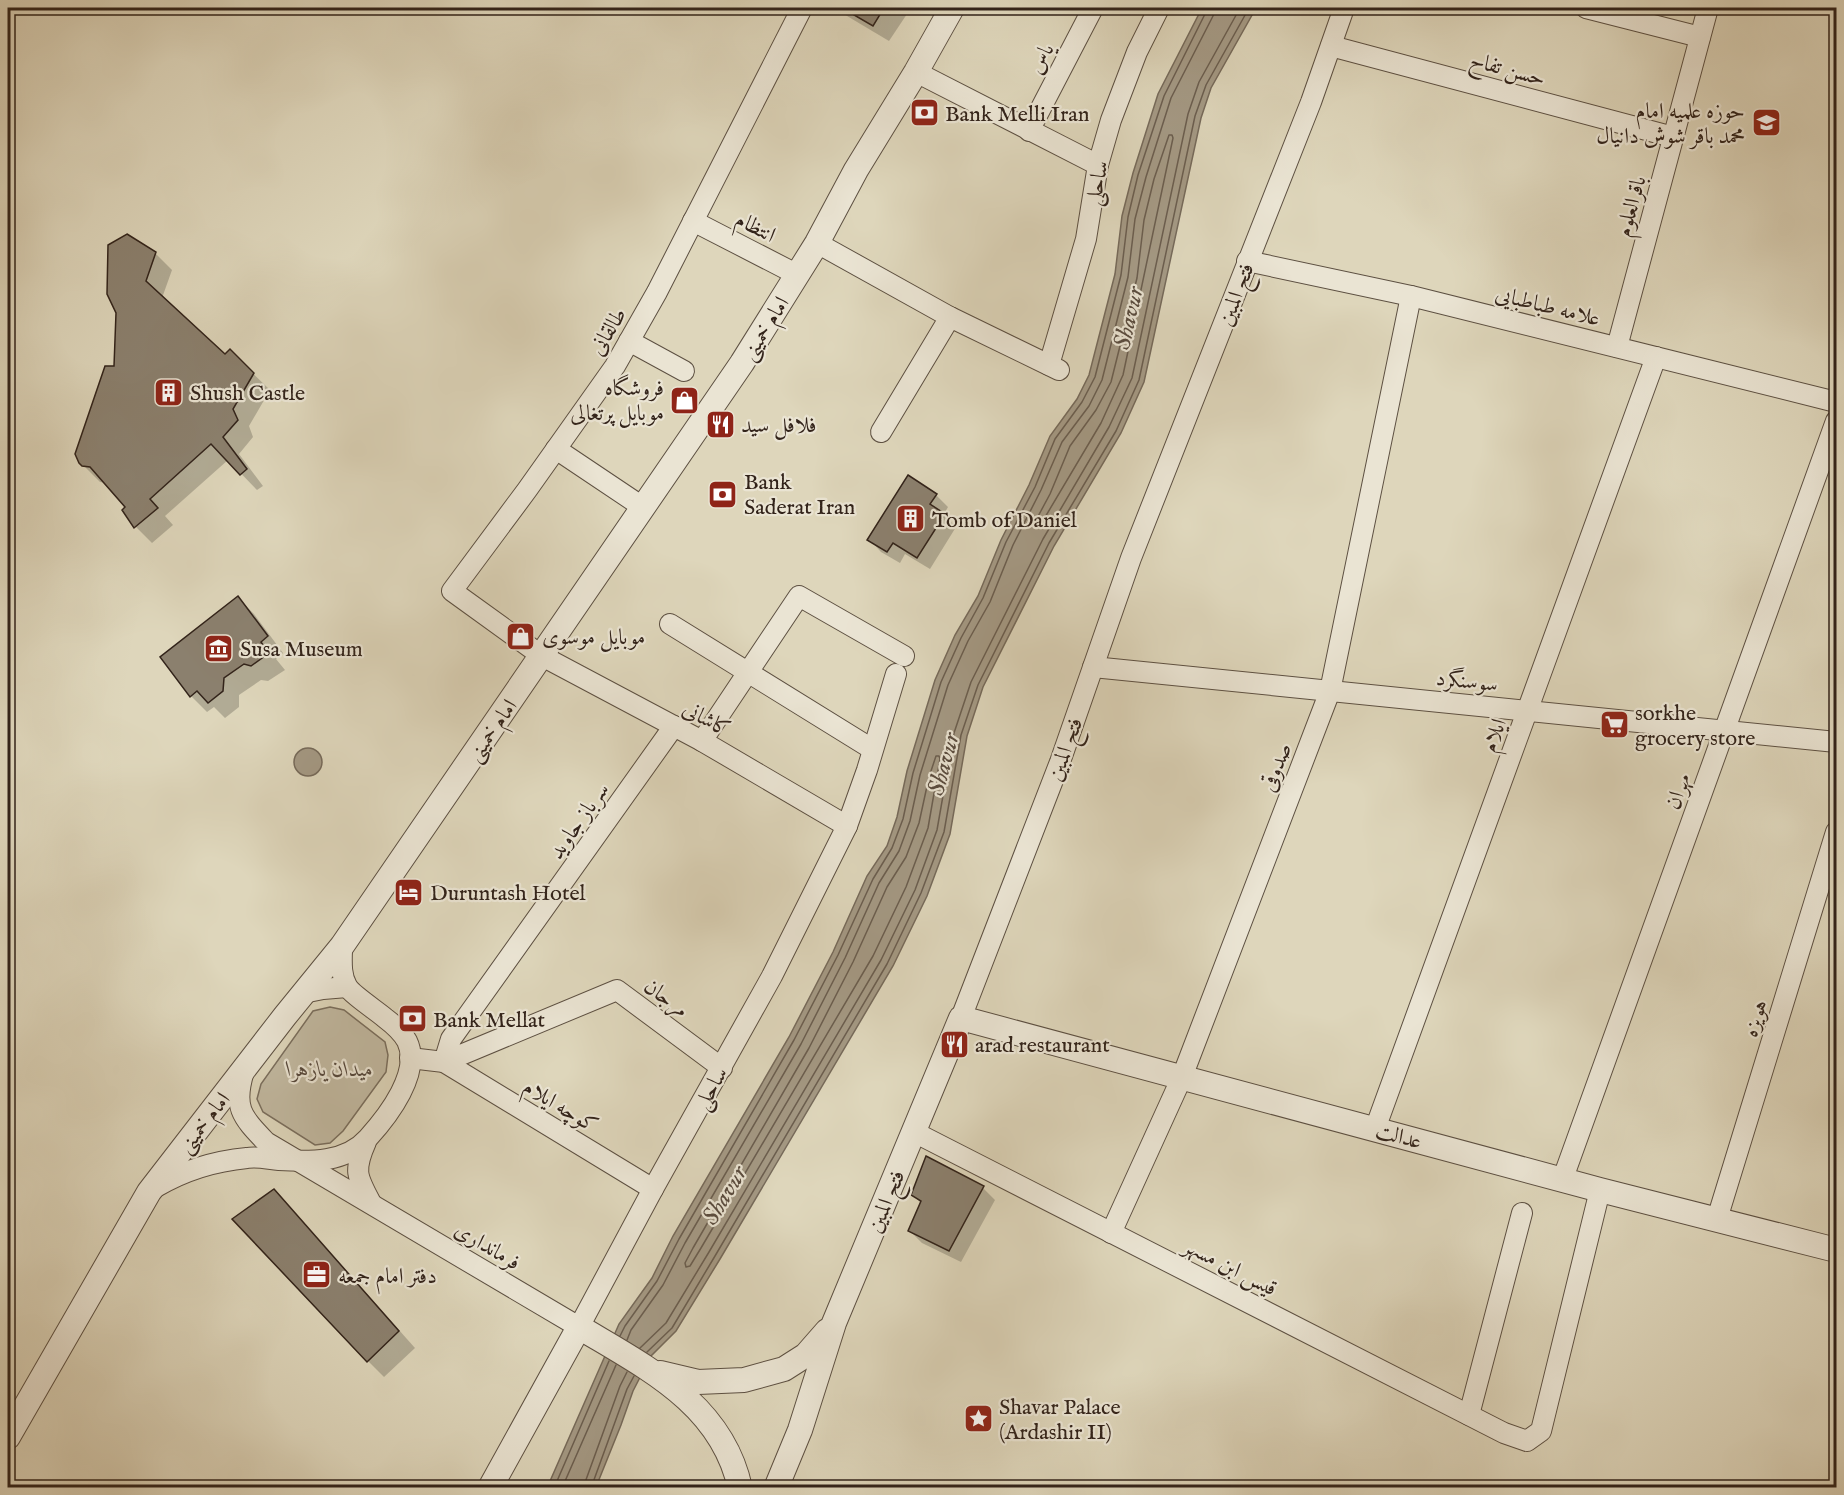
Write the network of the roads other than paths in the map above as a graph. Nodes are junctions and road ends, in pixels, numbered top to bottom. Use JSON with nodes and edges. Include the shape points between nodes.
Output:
{"nodes":[{"id":1,"x":802,"y":8,"type":"edge"},
{"id":2,"x":952,"y":8,"type":"edge"},
{"id":3,"x":1093,"y":8,"type":"edge"},
{"id":4,"x":1159,"y":8,"type":"edge"},
{"id":5,"x":1344,"y":8,"type":"edge"},
{"id":6,"x":1586,"y":8,"type":"edge"},
{"id":7,"x":1708,"y":8,"type":"edge"},
{"id":8,"x":1700,"y":37,"type":"junction"},
{"id":9,"x":1331,"y":46,"type":"junction"},
{"id":10,"x":916,"y":72,"type":"junction"},
{"id":11,"x":1029,"y":131,"type":"junction"},
{"id":12,"x":1673,"y":137,"type":"junction"},
{"id":13,"x":1098,"y":165,"type":"junction"},
{"id":14,"x":693,"y":221,"type":"junction"},
{"id":15,"x":817,"y":243,"type":"junction"},
{"id":16,"x":1247,"y":261,"type":"junction"},
{"id":17,"x":798,"y":274,"type":"junction"},
{"id":18,"x":1411,"y":296,"type":"junction"},
{"id":19,"x":950,"y":317,"type":"junction"},
{"id":20,"x":629,"y":341,"type":"junction"},
{"id":21,"x":1617,"y":347,"type":"junction"},
{"id":22,"x":1656,"y":357,"type":"junction"},
{"id":23,"x":684,"y":371,"type":"dead end"},
{"id":24,"x":1836,"y":402,"type":"edge"},
{"id":25,"x":1836,"y":421,"type":"edge"},
{"id":26,"x":881,"y":432,"type":"dead end"},
{"id":27,"x":556,"y":449,"type":"junction"},
{"id":28,"x":644,"y":508,"type":"junction"},
{"id":29,"x":670,"y":624,"type":"dead end"},
{"id":30,"x":542,"y":656,"type":"junction"},
{"id":31,"x":1093,"y":667,"type":"junction"},
{"id":32,"x":748,"y":673,"type":"junction"},
{"id":33,"x":1330,"y":691,"type":"junction"},
{"id":34,"x":1528,"y":711,"type":"junction"},
{"id":35,"x":674,"y":726,"type":"junction"},
{"id":36,"x":1725,"y":731,"type":"junction"},
{"id":37,"x":702,"y":741,"type":"junction"},
{"id":38,"x":1836,"y":742,"type":"edge"},
{"id":39,"x":872,"y":749,"type":"junction"},
{"id":40,"x":847,"y":826,"type":"junction"},
{"id":41,"x":1836,"y":832,"type":"edge"},
{"id":42,"x":342,"y":946,"type":"junction"},
{"id":43,"x":347,"y":987,"type":"junction"},
{"id":44,"x":303,"y":993,"type":"junction"},
{"id":45,"x":961,"y":1018,"type":"junction"},
{"id":46,"x":410,"y":1058,"type":"junction"},
{"id":47,"x":444,"y":1062,"type":"junction"},
{"id":48,"x":244,"y":1068,"type":"junction"},
{"id":49,"x":722,"y":1068,"type":"junction"},
{"id":50,"x":1182,"y":1077,"type":"junction"},
{"id":51,"x":1375,"y":1129,"type":"junction"},
{"id":52,"x":914,"y":1132,"type":"junction"},
{"id":53,"x":368,"y":1138,"type":"junction"},
{"id":54,"x":297,"y":1160,"type":"junction"},
{"id":55,"x":1563,"y":1179,"type":"junction"},
{"id":56,"x":653,"y":1189,"type":"junction"},
{"id":57,"x":1600,"y":1190,"type":"junction"},
{"id":58,"x":149,"y":1192,"type":"junction"},
{"id":59,"x":371,"y":1203,"type":"junction"},
{"id":60,"x":1522,"y":1213,"type":"dead end"},
{"id":61,"x":1717,"y":1219,"type":"junction"},
{"id":62,"x":1111,"y":1233,"type":"junction"},
{"id":63,"x":1836,"y":1250,"type":"edge"},
{"id":64,"x":834,"y":1323,"type":"junction"},
{"id":65,"x":585,"y":1331,"type":"junction"},
{"id":66,"x":656,"y":1372,"type":"junction"},
{"id":67,"x":1469,"y":1415,"type":"junction"},
{"id":68,"x":8,"y":1437,"type":"edge"},
{"id":69,"x":490,"y":1488,"type":"edge"},
{"id":70,"x":740,"y":1488,"type":"edge"},
{"id":71,"x":777,"y":1488,"type":"edge"}],
"edges":[{"from":1,"to":14,"type":"street","name":"طالقانی"},
{"from":2,"to":10,"type":"street","name":"امام خمینی"},
{"from":3,"to":11,"type":"street","name":"یاس"},
{"from":4,"to":13,"type":"street","name":"ساحلی","via":[[1133,62]]},
{"from":5,"to":9,"type":"street","name":"فتح المبین"},
{"from":6,"to":8,"type":"street"},
{"from":7,"to":8,"type":"street","name":"باقرالعلوم"},
{"from":8,"to":12,"type":"street","name":"باقرالعلوم"},
{"from":9,"to":12,"type":"street","name":"حسن تفاح"},
{"from":9,"to":16,"type":"street","name":"فتح المبین"},
{"from":10,"to":11,"type":"street"},
{"from":10,"to":15,"type":"street","name":"امام خمینی"},
{"from":11,"to":13,"type":"street"},
{"from":12,"to":21,"type":"street","name":"باقرالعلوم"},
{"from":13,"to":19,"type":"street","name":"ساحلی","via":[[1086,239],[1054,368]]},
{"from":14,"to":17,"type":"street","name":"انتظام"},
{"from":14,"to":20,"type":"street","name":"طالقانی"},
{"from":15,"to":17,"type":"street","name":"امام خمینی"},
{"from":15,"to":19,"type":"street"},
{"from":16,"to":18,"type":"street","name":"علامه طباطبایی"},
{"from":16,"to":31,"type":"street","name":"فتح المبین","via":[[1131,558]]},
{"from":17,"to":28,"type":"street","name":"امام خمینی"},
{"from":18,"to":21,"type":"street","name":"علامه طباطبایی"},
{"from":18,"to":33,"type":"street","name":"صدوقی"},
{"from":19,"to":26,"type":"street"},
{"from":20,"to":23,"type":"street"},
{"from":20,"to":27,"type":"street","name":"طالقانی"},
{"from":21,"to":22,"type":"street","name":"علامه طباطبایی"},
{"from":22,"to":24,"type":"street","name":"علامه طباطبایی"},
{"from":22,"to":34,"type":"street","name":"ایلام"},
{"from":25,"to":36,"type":"street","name":"مهران"},
{"from":27,"to":28,"type":"street"},
{"from":27,"to":30,"type":"street","name":"طالقانی","via":[[452,591]]},
{"from":28,"to":30,"type":"street","name":"امام خمینی"},
{"from":29,"to":32,"type":"street"},
{"from":30,"to":35,"type":"street","name":"کاشانی"},
{"from":30,"to":42,"type":"street","name":"امام خمینی"},
{"from":31,"to":33,"type":"street","name":"سوسنگرد"},
{"from":31,"to":45,"type":"street","name":"فتح المبین"},
{"from":32,"to":37,"type":"street"},
{"from":32,"to":39,"type":"street"},
{"from":32,"to":39,"type":"street","name":"ساحلی","via":[[799,596],[900,665]]},
{"from":33,"to":34,"type":"street","name":"سوسنگرد"},
{"from":33,"to":50,"type":"street","name":"صدوقی"},
{"from":34,"to":36,"type":"street","name":"سوسنگرد"},
{"from":34,"to":51,"type":"street","name":"ایلام"},
{"from":35,"to":37,"type":"street","name":"کاشانی"},
{"from":35,"to":47,"type":"street","name":"سرباز جاوید","via":[[451,1039]]},
{"from":36,"to":38,"type":"street","name":"سوسنگرد"},
{"from":36,"to":55,"type":"street","name":"مهران"},
{"from":37,"to":40,"type":"street","name":"کاشانی"},
{"from":39,"to":40,"type":"street","name":"ساحلی"},
{"from":40,"to":49,"type":"street","name":"ساحلی"},
{"from":41,"to":61,"type":"street","name":"هویزه"},
{"from":42,"to":43,"type":"street","via":[[342,971]]},
{"from":42,"to":44,"type":"street","name":"امام خمینی"},
{"from":43,"to":44,"type":"street"},
{"from":43,"to":46,"type":"street","via":[[395,1025],[407,1042]]},
{"from":44,"to":48,"type":"street","name":"امام خمینی"},
{"from":45,"to":50,"type":"street","name":"عدالت"},
{"from":45,"to":52,"type":"street","name":"فتح المبین"},
{"from":46,"to":47,"type":"street"},
{"from":46,"to":53,"type":"street","via":[[408,1077],[395,1103]]},
{"from":47,"to":49,"type":"street","name":"مرجان","via":[[617,990]]},
{"from":47,"to":56,"type":"street","name":"کوچه ایلام"},
{"from":48,"to":54,"type":"street","via":[[238,1091],[246,1121],[266,1142]]},
{"from":48,"to":58,"type":"street","name":"امام خمینی"},
{"from":49,"to":56,"type":"street","name":"ساحلی"},
{"from":50,"to":51,"type":"street","name":"عدالت"},
{"from":50,"to":62,"type":"street","name":"صدوقی"},
{"from":51,"to":55,"type":"street","name":"عدالت"},
{"from":52,"to":62,"type":"street","name":"قیس ابن مسهر"},
{"from":52,"to":64,"type":"street","name":"فتح المبین"},
{"from":53,"to":54,"type":"street","via":[[345,1155]]},
{"from":53,"to":59,"type":"street","via":[[358,1159],[358,1177]]},
{"from":54,"to":58,"type":"street","via":[[248,1157],[209,1165],[178,1174]]},
{"from":54,"to":59,"type":"street","name":"فرمانداری"},
{"from":55,"to":57,"type":"street","name":"عدالت"},
{"from":56,"to":65,"type":"street","name":"ساحلی"},
{"from":57,"to":61,"type":"street","name":"عدالت"},
{"from":57,"to":67,"type":"street","name":"قیس ابن مسهر","via":[[1541,1431],[1527,1441]]},
{"from":58,"to":68,"type":"street","name":"امام خمینی"},
{"from":59,"to":65,"type":"street","name":"فرمانداری"},
{"from":60,"to":67,"type":"street"},
{"from":61,"to":63,"type":"street","name":"عدالت"},
{"from":62,"to":67,"type":"street","name":"قیس ابن مسهر"},
{"from":64,"to":66,"type":"street","via":[[806,1355],[784,1370],[744,1380],[698,1382]]},
{"from":64,"to":71,"type":"street","name":"فتح المبین"},
{"from":65,"to":66,"type":"street"},
{"from":65,"to":69,"type":"street","name":"ساحلی"},
{"from":66,"to":70,"type":"street","via":[[720,1435],[735,1466]]}]}
